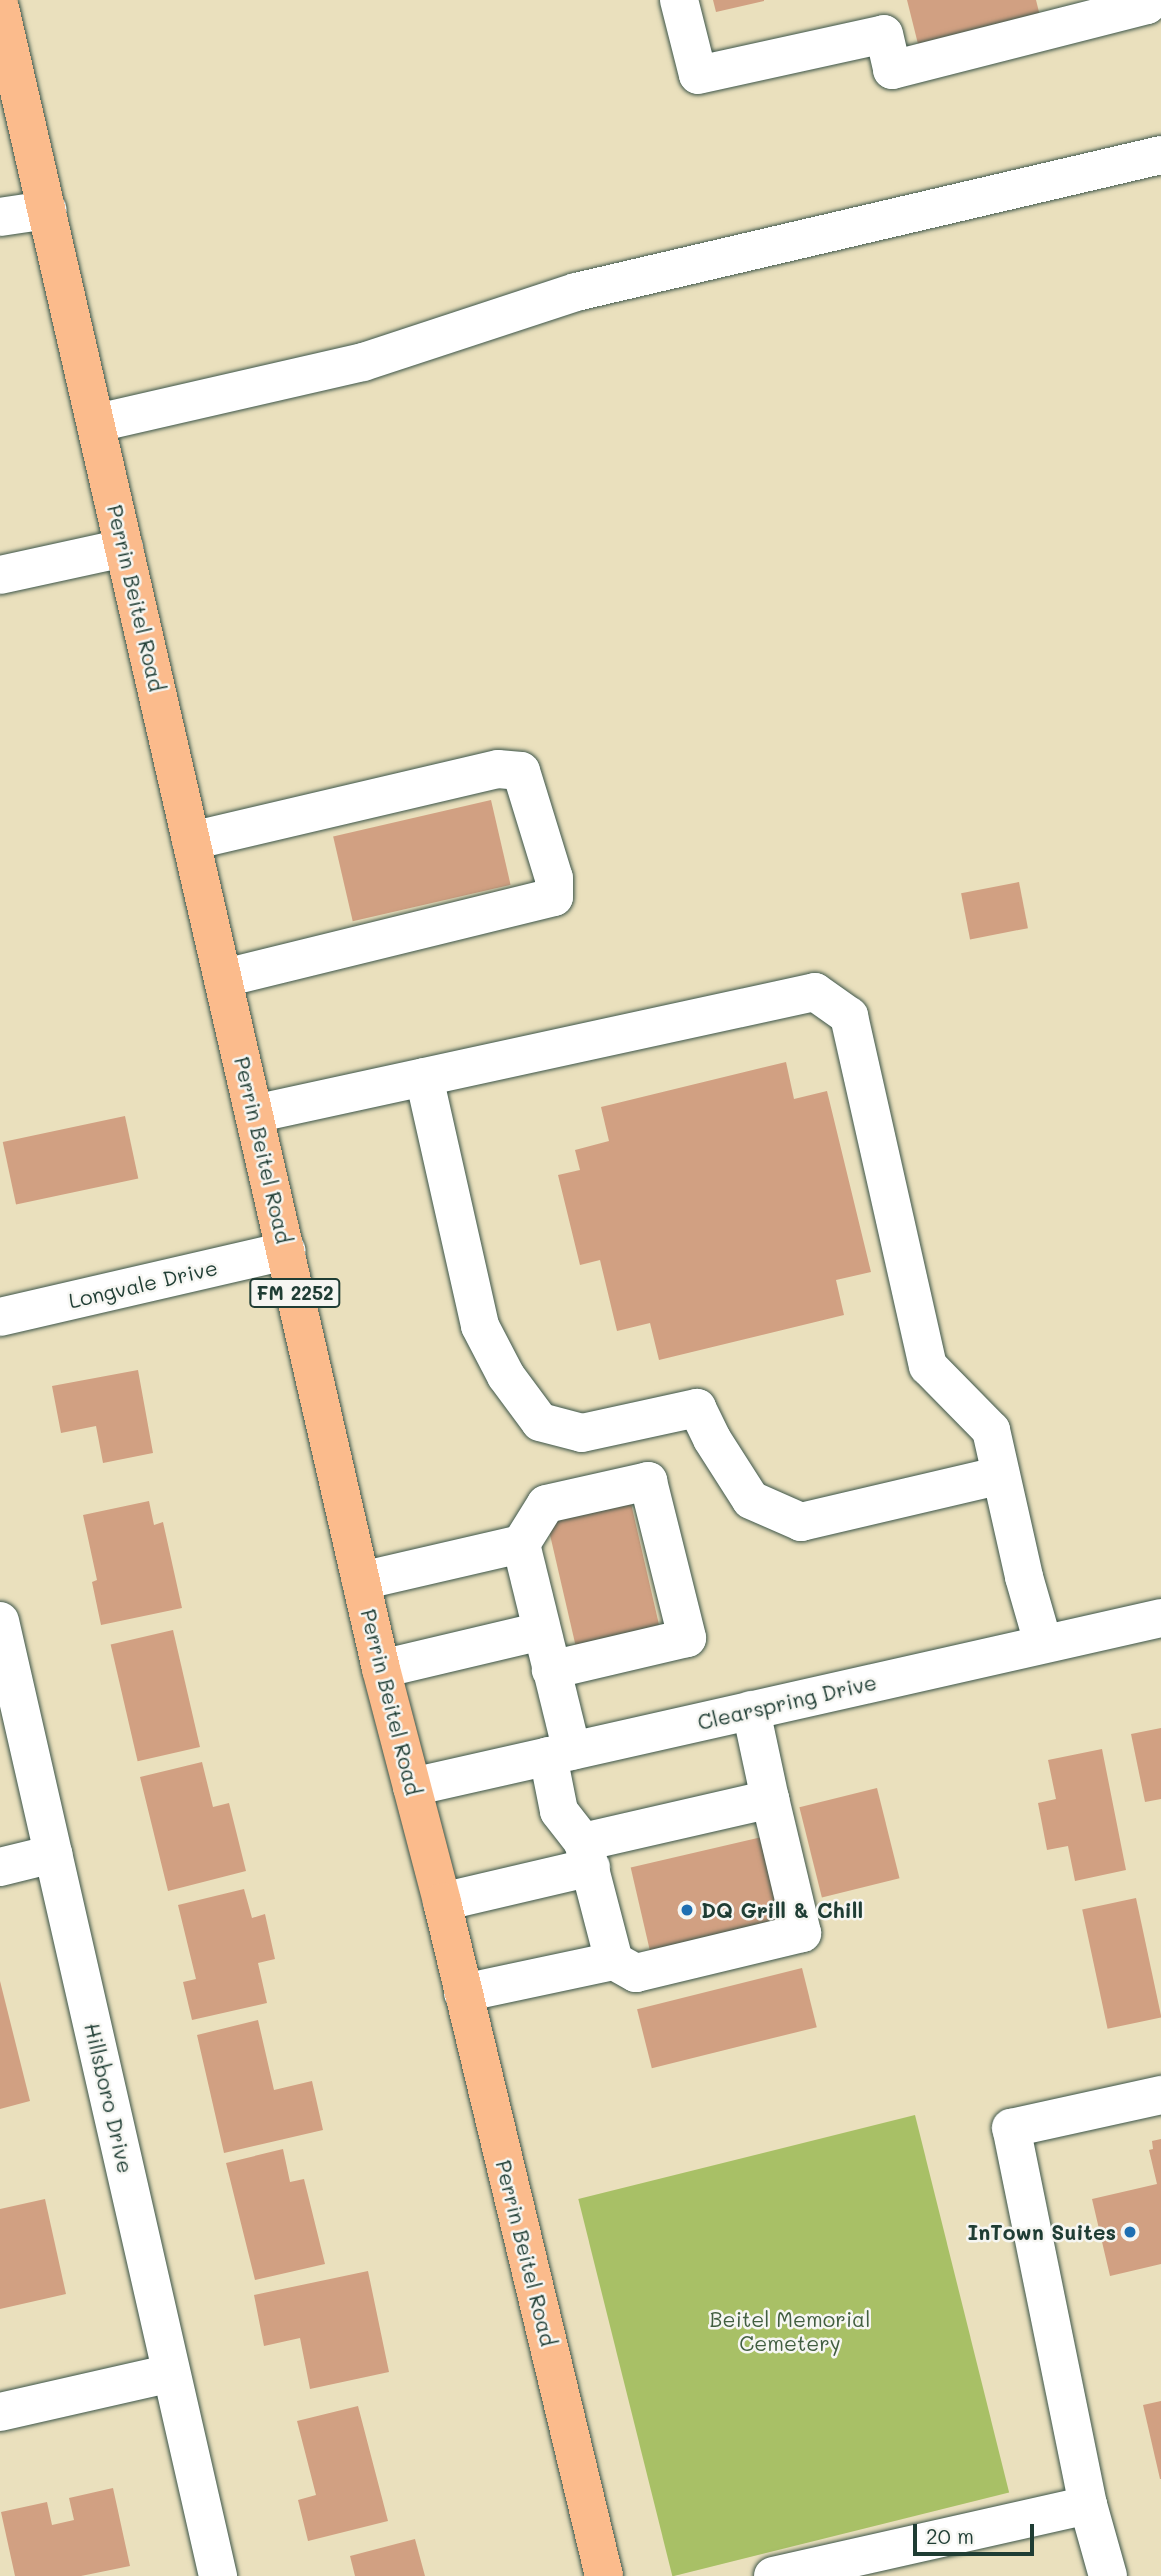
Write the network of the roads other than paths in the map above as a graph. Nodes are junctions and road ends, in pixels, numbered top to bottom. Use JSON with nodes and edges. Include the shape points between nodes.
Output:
{"nodes":[{"id":1,"x":679,"y":0,"type":"edge"},
{"id":2,"x":1146,"y":0,"type":"edge"},
{"id":3,"x":0,"y":8,"type":"edge"},
{"id":4,"x":1161,"y":155,"type":"edge"},
{"id":5,"x":47,"y":211,"type":"junction"},
{"id":6,"x":0,"y":217,"type":"edge"},
{"id":7,"x":97,"y":423,"type":"junction"},
{"id":8,"x":124,"y":548,"type":"junction"},
{"id":9,"x":0,"y":575,"type":"edge"},
{"id":10,"x":191,"y":841,"type":"junction"},
{"id":11,"x":223,"y":978,"type":"junction"},
{"id":12,"x":424,"y":1077,"type":"junction"},
{"id":13,"x":254,"y":1114,"type":"junction"},
{"id":14,"x":286,"y":1251,"type":"junction"},
{"id":15,"x":0,"y":1317,"type":"edge"},
{"id":16,"x":1001,"y":1475,"type":"junction"},
{"id":17,"x":521,"y":1544,"type":"junction"},
{"id":18,"x":361,"y":1581,"type":"junction"},
{"id":19,"x":1161,"y":1618,"type":"edge"},
{"id":20,"x":0,"y":1620,"type":"edge"},
{"id":21,"x":542,"y":1631,"type":"junction"},
{"id":22,"x":1043,"y":1643,"type":"junction"},
{"id":23,"x":381,"y":1669,"type":"junction"},
{"id":24,"x":551,"y":1670,"type":"junction"},
{"id":25,"x":751,"y":1710,"type":"junction"},
{"id":26,"x":560,"y":1754,"type":"junction"},
{"id":27,"x":412,"y":1787,"type":"junction"},
{"id":28,"x":770,"y":1799,"type":"junction"},
{"id":29,"x":54,"y":1854,"type":"junction"},
{"id":30,"x":587,"y":1854,"type":"junction"},
{"id":31,"x":0,"y":1867,"type":"edge"},
{"id":32,"x":442,"y":1902,"type":"junction"},
{"id":33,"x":614,"y":1961,"type":"junction"},
{"id":34,"x":463,"y":1993,"type":"junction"},
{"id":35,"x":1161,"y":2095,"type":"edge"},
{"id":36,"x":171,"y":2373,"type":"junction"},
{"id":37,"x":0,"y":2412,"type":"edge"},
{"id":38,"x":1088,"y":2505,"type":"junction"},
{"id":39,"x":794,"y":2574,"type":"edge"},
{"id":40,"x":218,"y":2576,"type":"edge"},
{"id":41,"x":604,"y":2576,"type":"edge"},
{"id":42,"x":1108,"y":2576,"type":"edge"}],
"edges":[{"from":1,"to":2,"type":"street","via":[[698,75],[884,34],[892,70],[1147,5]]},
{"from":3,"to":5,"type":"main road","name":"Perrin Beitel Road","number":"FM 2252"},
{"from":4,"to":7,"type":"street","via":[[576,292],[363,362]]},
{"from":5,"to":6,"type":"street"},
{"from":5,"to":7,"type":"main road","name":"Perrin Beitel Road","number":"FM 2252"},
{"from":7,"to":8,"type":"main road","name":"Perrin Beitel Road","number":"FM 2252"},
{"from":8,"to":9,"type":"street"},
{"from":8,"to":10,"type":"main road","name":"Perrin Beitel Road","number":"FM 2252"},
{"from":10,"to":11,"type":"main road","name":"Perrin Beitel Road","number":"FM 2252"},
{"from":10,"to":11,"type":"street","via":[[498,768],[522,771],[554,878],[554,897]]},
{"from":11,"to":13,"type":"main road","name":"Perrin Beitel Road","number":"FM 2252"},
{"from":12,"to":13,"type":"street"},
{"from":12,"to":16,"type":"street","via":[[480,1326],[506,1376],[540,1422],[582,1433],[697,1408],[751,1500],[801,1522]]},
{"from":12,"to":16,"type":"street","via":[[816,992],[849,1016],[928,1366],[991,1430]]},
{"from":13,"to":14,"type":"main road","name":"Perrin Beitel Road","number":"FM 2252"},
{"from":14,"to":15,"type":"street","name":"Longvale Drive"},
{"from":14,"to":18,"type":"main road","name":"Perrin Beitel Road","number":"FM 2252"},
{"from":16,"to":22,"type":"street"},
{"from":17,"to":18,"type":"street"},
{"from":17,"to":21,"type":"street"},
{"from":17,"to":24,"type":"street","via":[[546,1504],[648,1481],[687,1638]]},
{"from":18,"to":23,"type":"main road","name":"Perrin Beitel Road","number":"FM 2252"},
{"from":19,"to":22,"type":"street","name":"Clearspring Drive"},
{"from":20,"to":29,"type":"street","name":"Hillsboro Drive"},
{"from":21,"to":23,"type":"street"},
{"from":21,"to":24,"type":"street"},
{"from":22,"to":25,"type":"street","name":"Clearspring Drive"},
{"from":23,"to":27,"type":"main road","name":"Perrin Beitel Road","number":"FM 2252"},
{"from":24,"to":26,"type":"street"},
{"from":25,"to":26,"type":"street","name":"Clearspring Drive"},
{"from":25,"to":28,"type":"street"},
{"from":26,"to":27,"type":"street","name":"Clearspring Drive"},
{"from":26,"to":30,"type":"street","via":[[559,1811]]},
{"from":27,"to":32,"type":"main road","name":"Perrin Beitel Road","number":"FM 2252"},
{"from":28,"to":30,"type":"street"},
{"from":28,"to":33,"type":"street","via":[[802,1933],[636,1973]]},
{"from":29,"to":31,"type":"street"},
{"from":29,"to":36,"type":"street","name":"Hillsboro Drive"},
{"from":30,"to":32,"type":"street"},
{"from":30,"to":33,"type":"street"},
{"from":32,"to":34,"type":"main road","name":"Perrin Beitel Road","number":"FM 2252"},
{"from":33,"to":34,"type":"street"},
{"from":34,"to":41,"type":"main road","name":"Perrin Beitel Road","number":"FM 2252"},
{"from":35,"to":38,"type":"street","via":[[1011,2128]]},
{"from":36,"to":37,"type":"street"},
{"from":36,"to":40,"type":"street","name":"Hillsboro Drive"},
{"from":38,"to":39,"type":"street"},
{"from":38,"to":42,"type":"street"}]}
